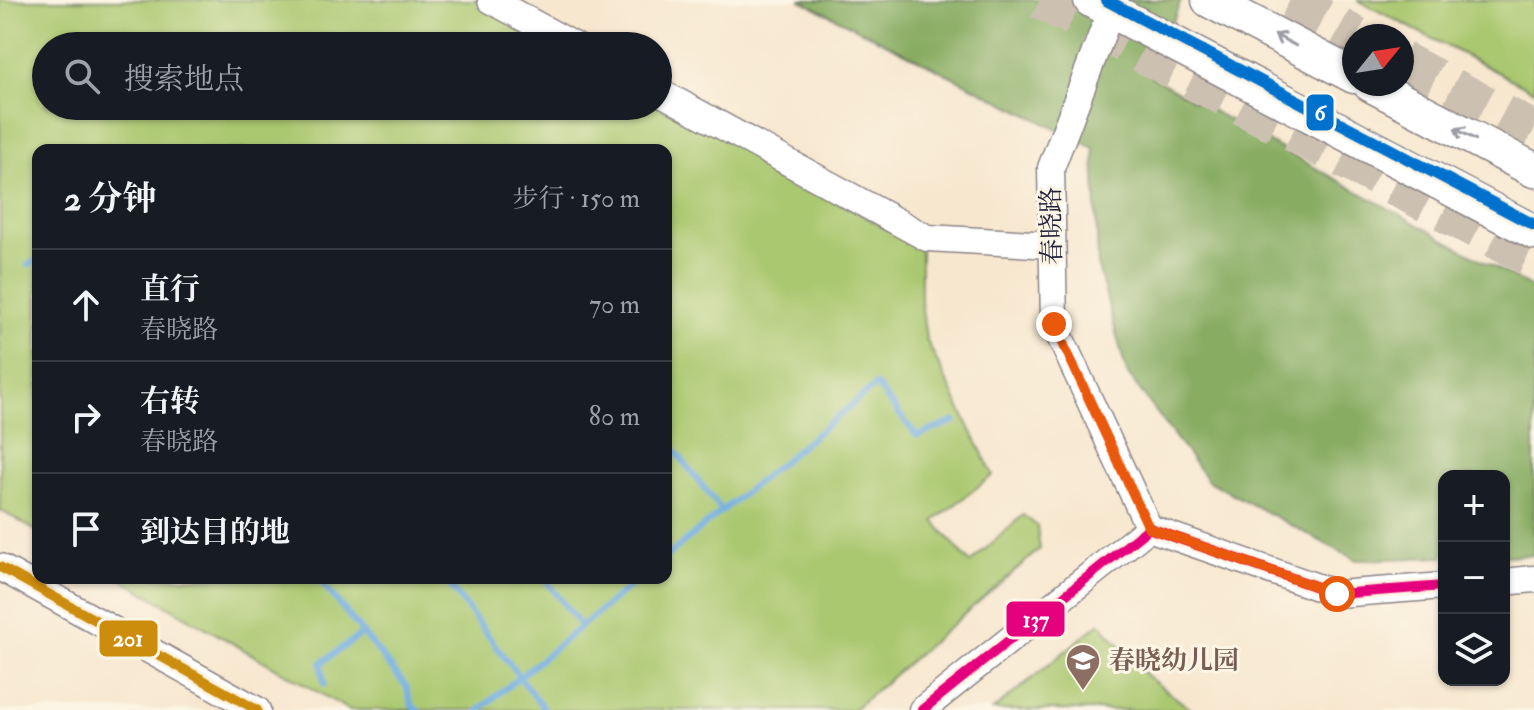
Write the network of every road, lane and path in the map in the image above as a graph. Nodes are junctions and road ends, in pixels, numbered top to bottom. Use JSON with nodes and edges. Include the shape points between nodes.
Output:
{"nodes":[{"id":1,"x":491,"y":0,"type":"edge"},
{"id":2,"x":1209,"y":0,"type":"edge"},
{"id":3,"x":1105,"y":3,"type":"edge"},
{"id":4,"x":549,"y":32,"type":"edge"},
{"id":5,"x":1342,"y":70,"type":"edge"},
{"id":6,"x":1393,"y":96,"type":"edge"},
{"id":7,"x":672,"y":99,"type":"edge"},
{"id":8,"x":1534,"y":170,"type":"edge"},
{"id":9,"x":1534,"y":232,"type":"edge"},
{"id":10,"x":1052,"y":245,"type":"junction"},
{"id":11,"x":1149,"y":528,"type":"junction"},
{"id":12,"x":0,"y":567,"type":"edge"},
{"id":13,"x":1534,"y":579,"type":"edge"},
{"id":14,"x":1510,"y":581,"type":"edge"},
{"id":15,"x":1438,"y":586,"type":"edge"},
{"id":16,"x":257,"y":710,"type":"edge"},
{"id":17,"x":922,"y":710,"type":"edge"}],
"edges":[{"from":1,"to":4,"type":"street"},
{"from":5,"to":2,"type":"main road","one_way":true},
{"from":3,"to":9,"type":"main road"},
{"from":3,"to":10,"type":"street","name":"春晓路","via":[[1051,168]]},
{"from":8,"to":6,"type":"main road","one_way":true},
{"from":7,"to":10,"type":"street","via":[[927,238]]},
{"from":10,"to":11,"type":"street","name":"春晓路","via":[[1054,324]]},
{"from":11,"to":15,"type":"street","via":[[1337,594]]},
{"from":11,"to":17,"type":"street"},
{"from":12,"to":16,"type":"street"},
{"from":13,"to":14,"type":"street"}]}
